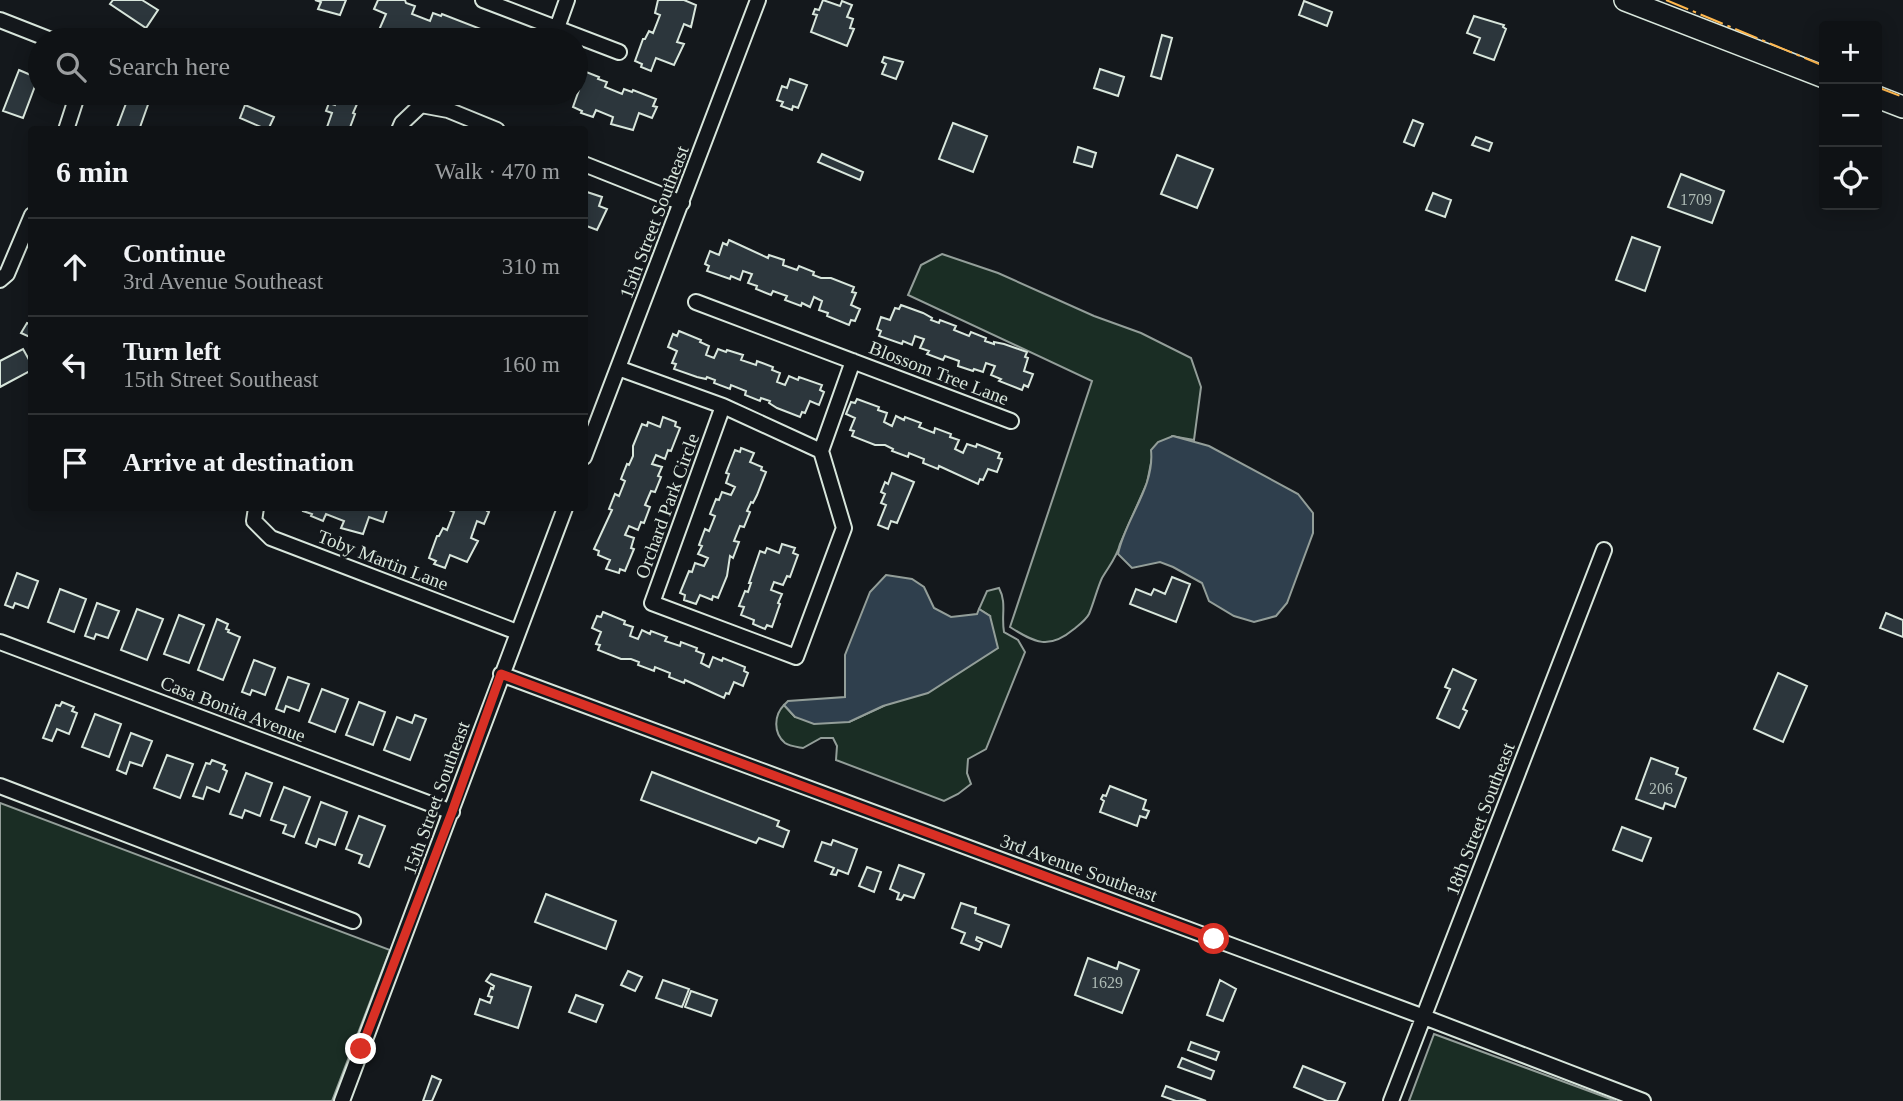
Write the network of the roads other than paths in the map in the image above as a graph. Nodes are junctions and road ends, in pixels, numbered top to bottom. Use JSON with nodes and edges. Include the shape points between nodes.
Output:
{"nodes":[{"id":1,"x":482,"y":0,"type":"edge"},
{"id":2,"x":567,"y":0,"type":"edge"},
{"id":3,"x":758,"y":0,"type":"edge"},
{"id":4,"x":1625,"y":0,"type":"edge"},
{"id":5,"x":0,"y":20,"type":"edge"},
{"id":6,"x":556,"y":28,"type":"joint"},
{"id":7,"x":28,"y":31,"type":"edge"},
{"id":8,"x":588,"y":40,"type":"edge"},
{"id":9,"x":619,"y":52,"type":"dead end"},
{"id":10,"x":1819,"y":75,"type":"edge"},
{"id":11,"x":1882,"y":99,"type":"edge"},
{"id":12,"x":74,"y":105,"type":"edge"},
{"id":13,"x":421,"y":105,"type":"edge"},
{"id":14,"x":421,"y":105,"type":"edge"},
{"id":15,"x":1903,"y":107,"type":"edge"},
{"id":16,"x":67,"y":126,"type":"edge"},
{"id":17,"x":400,"y":126,"type":"edge"},
{"id":18,"x":487,"y":126,"type":"edge"},
{"id":19,"x":588,"y":166,"type":"edge"},
{"id":20,"x":682,"y":203,"type":"junction"},
{"id":21,"x":28,"y":224,"type":"edge"},
{"id":22,"x":0,"y":280,"type":"edge"},
{"id":23,"x":696,"y":302,"type":"dead end"},
{"id":24,"x":853,"y":361,"type":"junction"},
{"id":25,"x":618,"y":369,"type":"junction"},
{"id":26,"x":723,"y":406,"type":"junction"},
{"id":27,"x":1011,"y":421,"type":"dead end"},
{"id":28,"x":588,"y":447,"type":"edge"},
{"id":29,"x":821,"y":451,"type":"junction"},
{"id":30,"x":256,"y":511,"type":"edge"},
{"id":31,"x":564,"y":511,"type":"edge"},
{"id":32,"x":1604,"y":550,"type":"dead end"},
{"id":33,"x":517,"y":632,"type":"junction"},
{"id":34,"x":0,"y":642,"type":"edge"},
{"id":35,"x":501,"y":674,"type":"junction"},
{"id":36,"x":0,"y":786,"type":"edge"},
{"id":37,"x":452,"y":812,"type":"junction"},
{"id":38,"x":354,"y":921,"type":"dead end"},
{"id":39,"x":1424,"y":1017,"type":"junction"},
{"id":40,"x":342,"y":1101,"type":"edge"},
{"id":41,"x":1391,"y":1101,"type":"edge"},
{"id":42,"x":1643,"y":1101,"type":"edge"}],
"edges":[{"from":1,"to":6,"type":"street"},
{"from":2,"to":6,"type":"street"},
{"from":3,"to":20,"type":"street","name":"15th Street Southeast"},
{"from":4,"to":10,"type":"street"},
{"from":5,"to":7,"type":"street"},
{"from":8,"to":9,"type":"street"},
{"from":11,"to":15,"type":"street"},
{"from":12,"to":16,"type":"street"},
{"from":13,"to":17,"type":"street"},
{"from":14,"to":18,"type":"street"},
{"from":19,"to":20,"type":"street"},
{"from":20,"to":25,"type":"street","name":"15th Street Southeast"},
{"from":21,"to":22,"type":"street","via":[[7,274]]},
{"from":23,"to":24,"type":"street","name":"Blossom Tree Lane"},
{"from":24,"to":27,"type":"street","name":"Blossom Tree Lane"},
{"from":24,"to":29,"type":"street","name":"Blossom Tree Lane"},
{"from":25,"to":26,"type":"street"},
{"from":25,"to":28,"type":"street","name":"15th Street Southeast"},
{"from":26,"to":29,"type":"street"},
{"from":26,"to":29,"type":"street","name":"Orchard Park Circle","via":[[652,603],[796,657],[844,528]]},
{"from":30,"to":33,"type":"street","name":"Toby Martin Lane","via":[[254,521],[271,538]]},
{"from":31,"to":33,"type":"street","name":"15th Street Southeast"},
{"from":32,"to":39,"type":"street","name":"18th Street Southeast"},
{"from":33,"to":35,"type":"street","name":"15th Street Southeast"},
{"from":34,"to":37,"type":"street","name":"Casa Bonita Avenue"},
{"from":35,"to":37,"type":"street","name":"15th Street Southeast"},
{"from":35,"to":39,"type":"street","name":"3rd Avenue Southeast"},
{"from":36,"to":38,"type":"street"},
{"from":37,"to":40,"type":"street","name":"15th Street Southeast"},
{"from":39,"to":41,"type":"street","name":"18th Street Southeast"},
{"from":39,"to":42,"type":"street","name":"3rd Avenue Southeast"}]}
